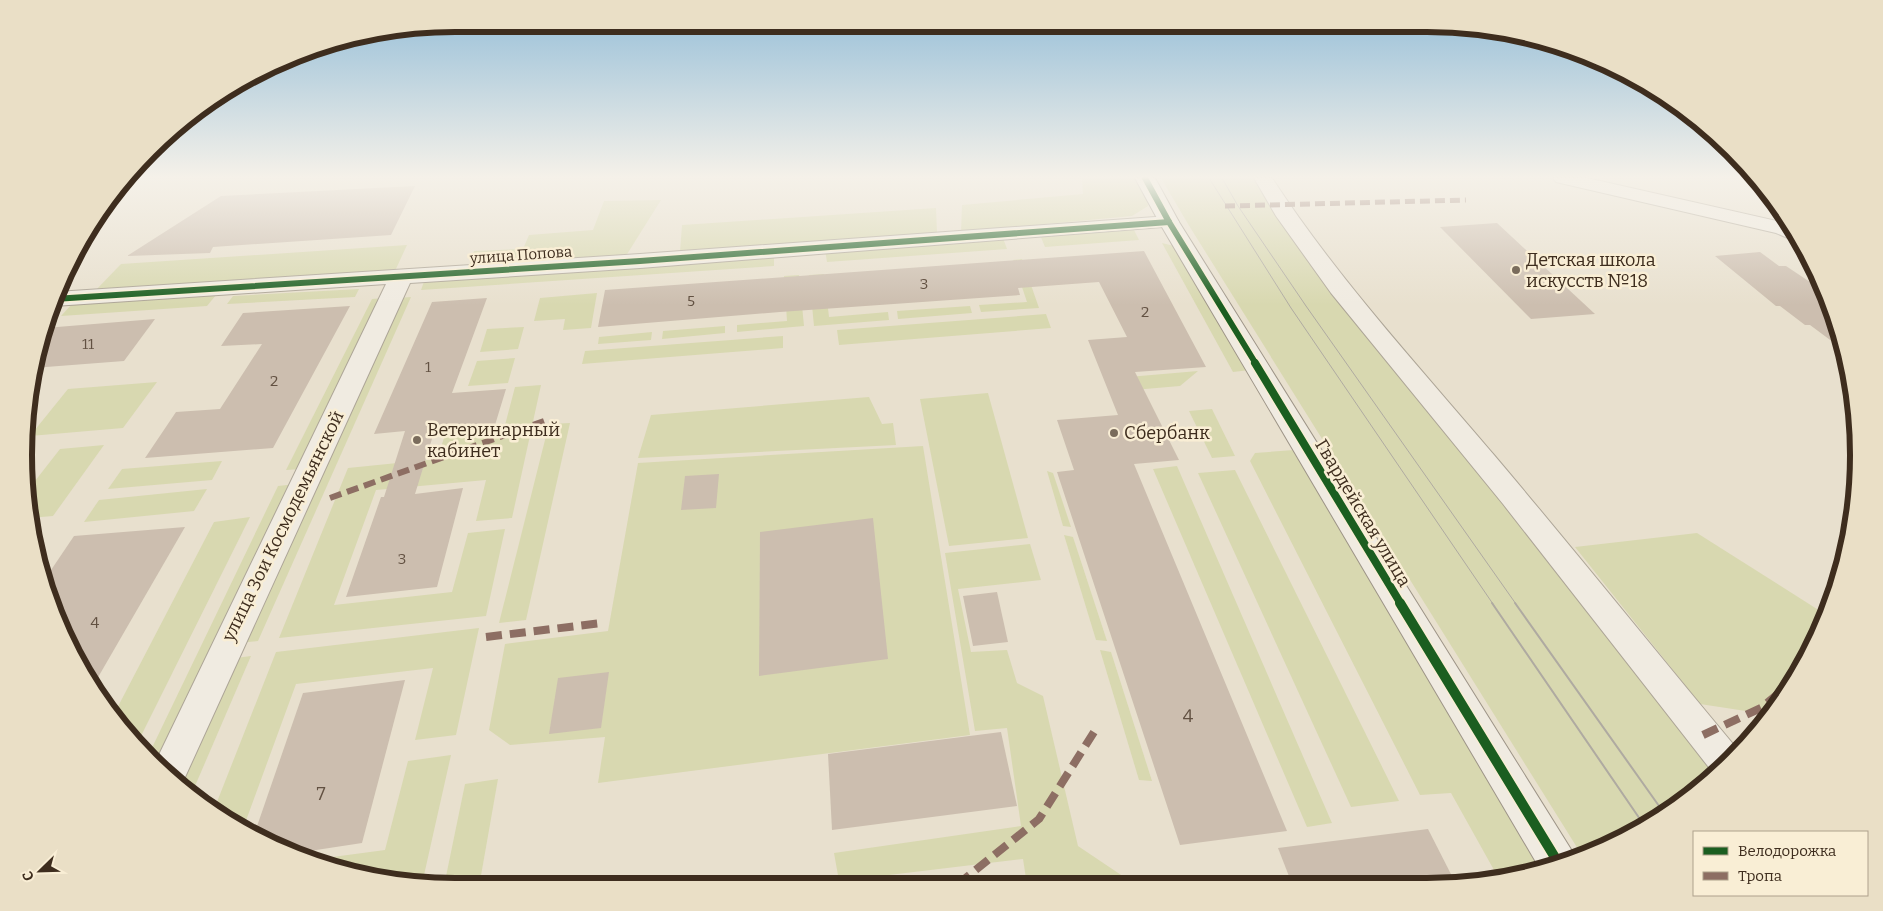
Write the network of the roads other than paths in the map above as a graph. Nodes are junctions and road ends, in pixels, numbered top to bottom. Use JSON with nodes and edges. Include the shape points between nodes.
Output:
{"nodes":[{"id":1,"x":1290,"y":221,"type":"edge"},
{"id":2,"x":1750,"y":221,"type":"edge"},
{"id":3,"x":1168,"y":222,"type":"joint"},
{"id":4,"x":1784,"y":229,"type":"edge"},
{"id":5,"x":401,"y":278,"type":"junction"},
{"id":6,"x":63,"y":299,"type":"edge"},
{"id":7,"x":1723,"y":758,"type":"edge"},
{"id":8,"x":171,"y":768,"type":"edge"},
{"id":9,"x":1556,"y":858,"type":"edge"}],
"edges":[{"from":1,"to":7,"type":"street","via":[[1334,282]]},
{"from":2,"to":4,"type":"street"},
{"from":3,"to":5,"type":"street","name":"улица Попова"},
{"from":3,"to":9,"type":"street","name":"Гвардейская улица"},
{"from":5,"to":6,"type":"street","name":"улица Попова","via":[[234,286]]},
{"from":5,"to":8,"type":"street","name":"улица Зои Космодемьянской"}]}
